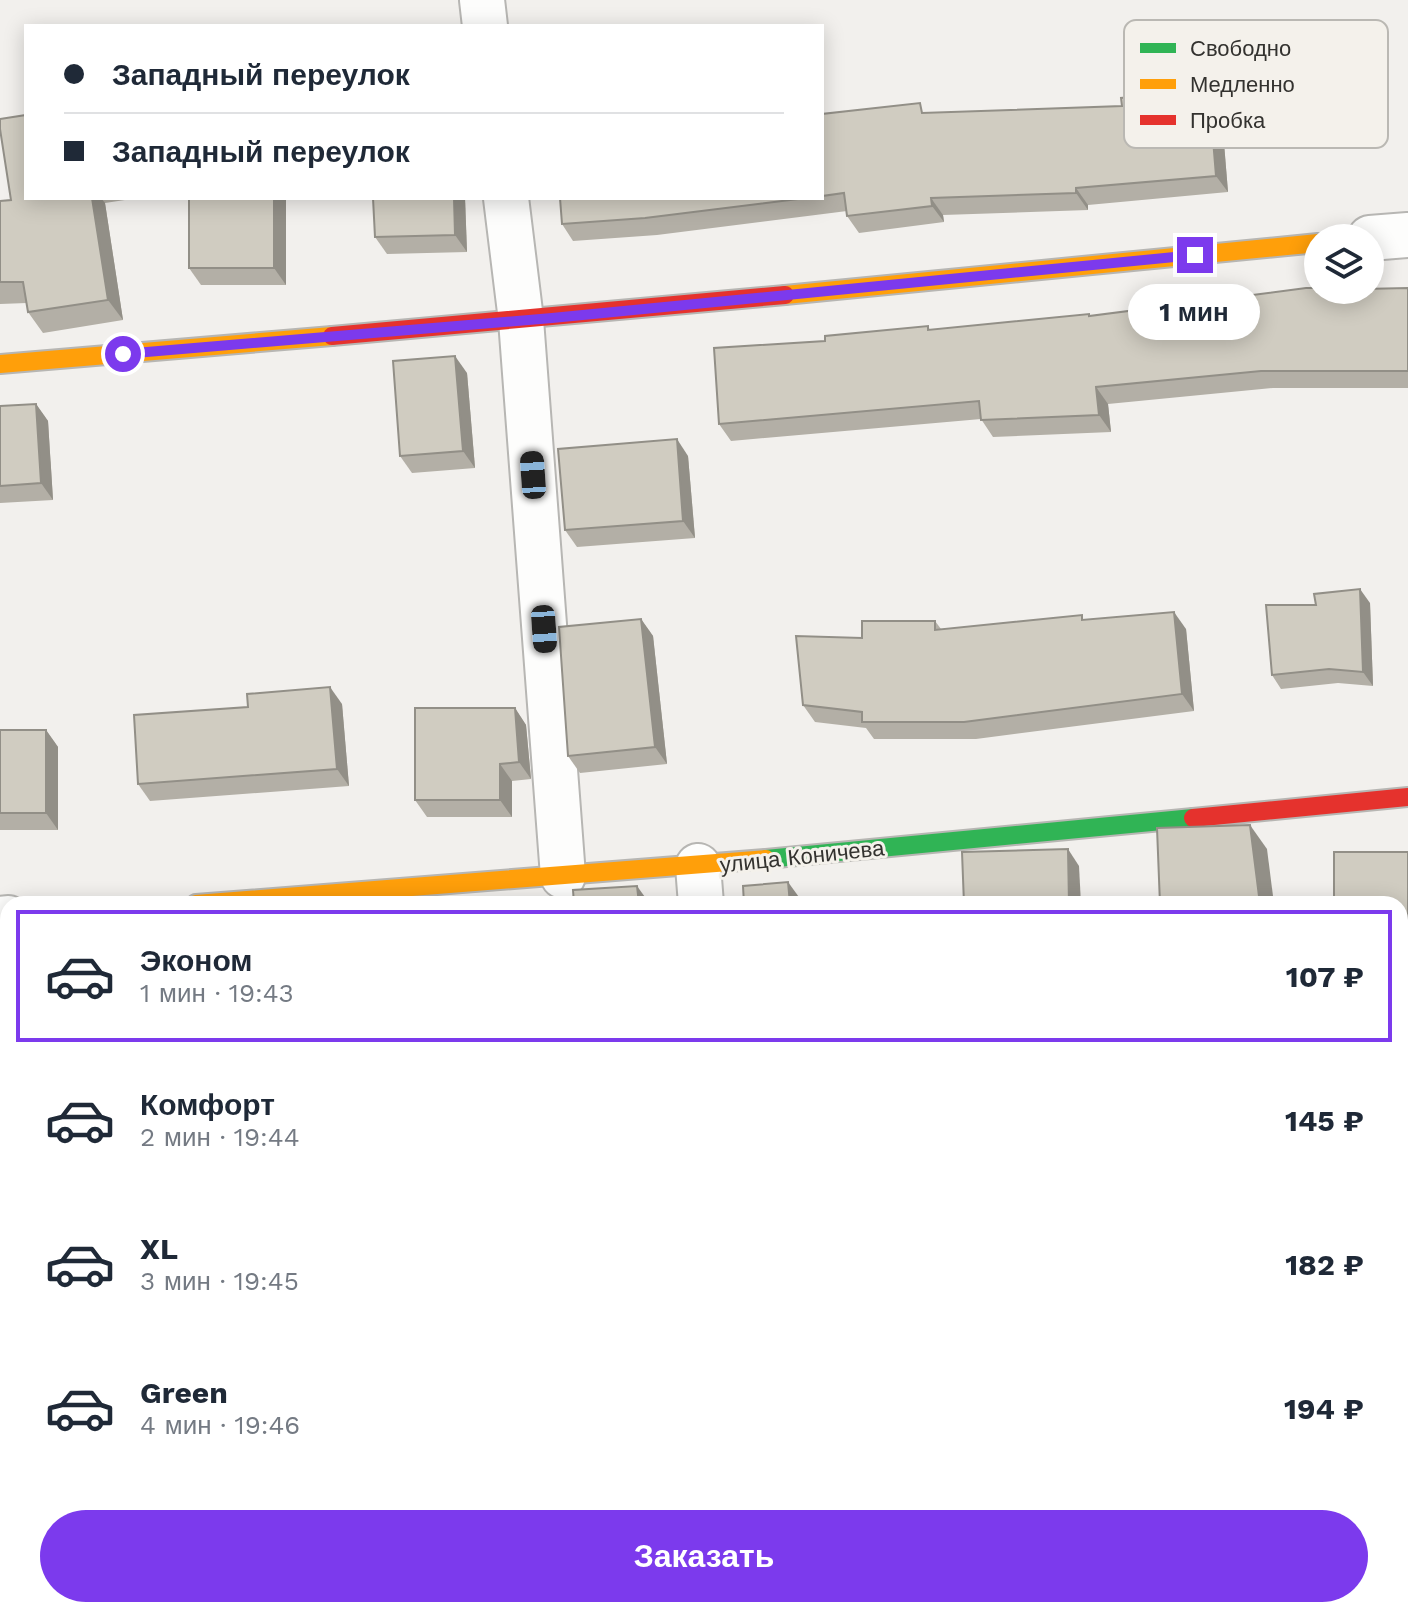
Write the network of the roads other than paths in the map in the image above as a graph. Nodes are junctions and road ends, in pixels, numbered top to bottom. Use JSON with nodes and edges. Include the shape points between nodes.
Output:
{"nodes":[{"id":1,"x":482,"y":0,"type":"edge"},
{"id":2,"x":485,"y":24,"type":"edge"},
{"id":3,"x":506,"y":200,"type":"edge"},
{"id":4,"x":1408,"y":235,"type":"edge"},
{"id":5,"x":1384,"y":237,"type":"edge"},
{"id":6,"x":1304,"y":244,"type":"edge"},
{"id":7,"x":521,"y":320,"type":"junction"},
{"id":8,"x":0,"y":364,"type":"edge"},
{"id":9,"x":1408,"y":797,"type":"edge"},
{"id":10,"x":563,"y":876,"type":"junction"},
{"id":11,"x":700,"y":885,"type":"edge"},
{"id":12,"x":301,"y":896,"type":"edge"}],
"edges":[{"from":1,"to":2,"type":"street"},
{"from":3,"to":7,"type":"street"},
{"from":4,"to":5,"type":"street"},
{"from":6,"to":7,"type":"street"},
{"from":7,"to":8,"type":"street"},
{"from":7,"to":10,"type":"street"},
{"from":9,"to":11,"type":"street","name":"улица Коничева"},
{"from":10,"to":11,"type":"street","name":"улица Коничева"},
{"from":10,"to":12,"type":"street","name":"улица Коничева"}]}
